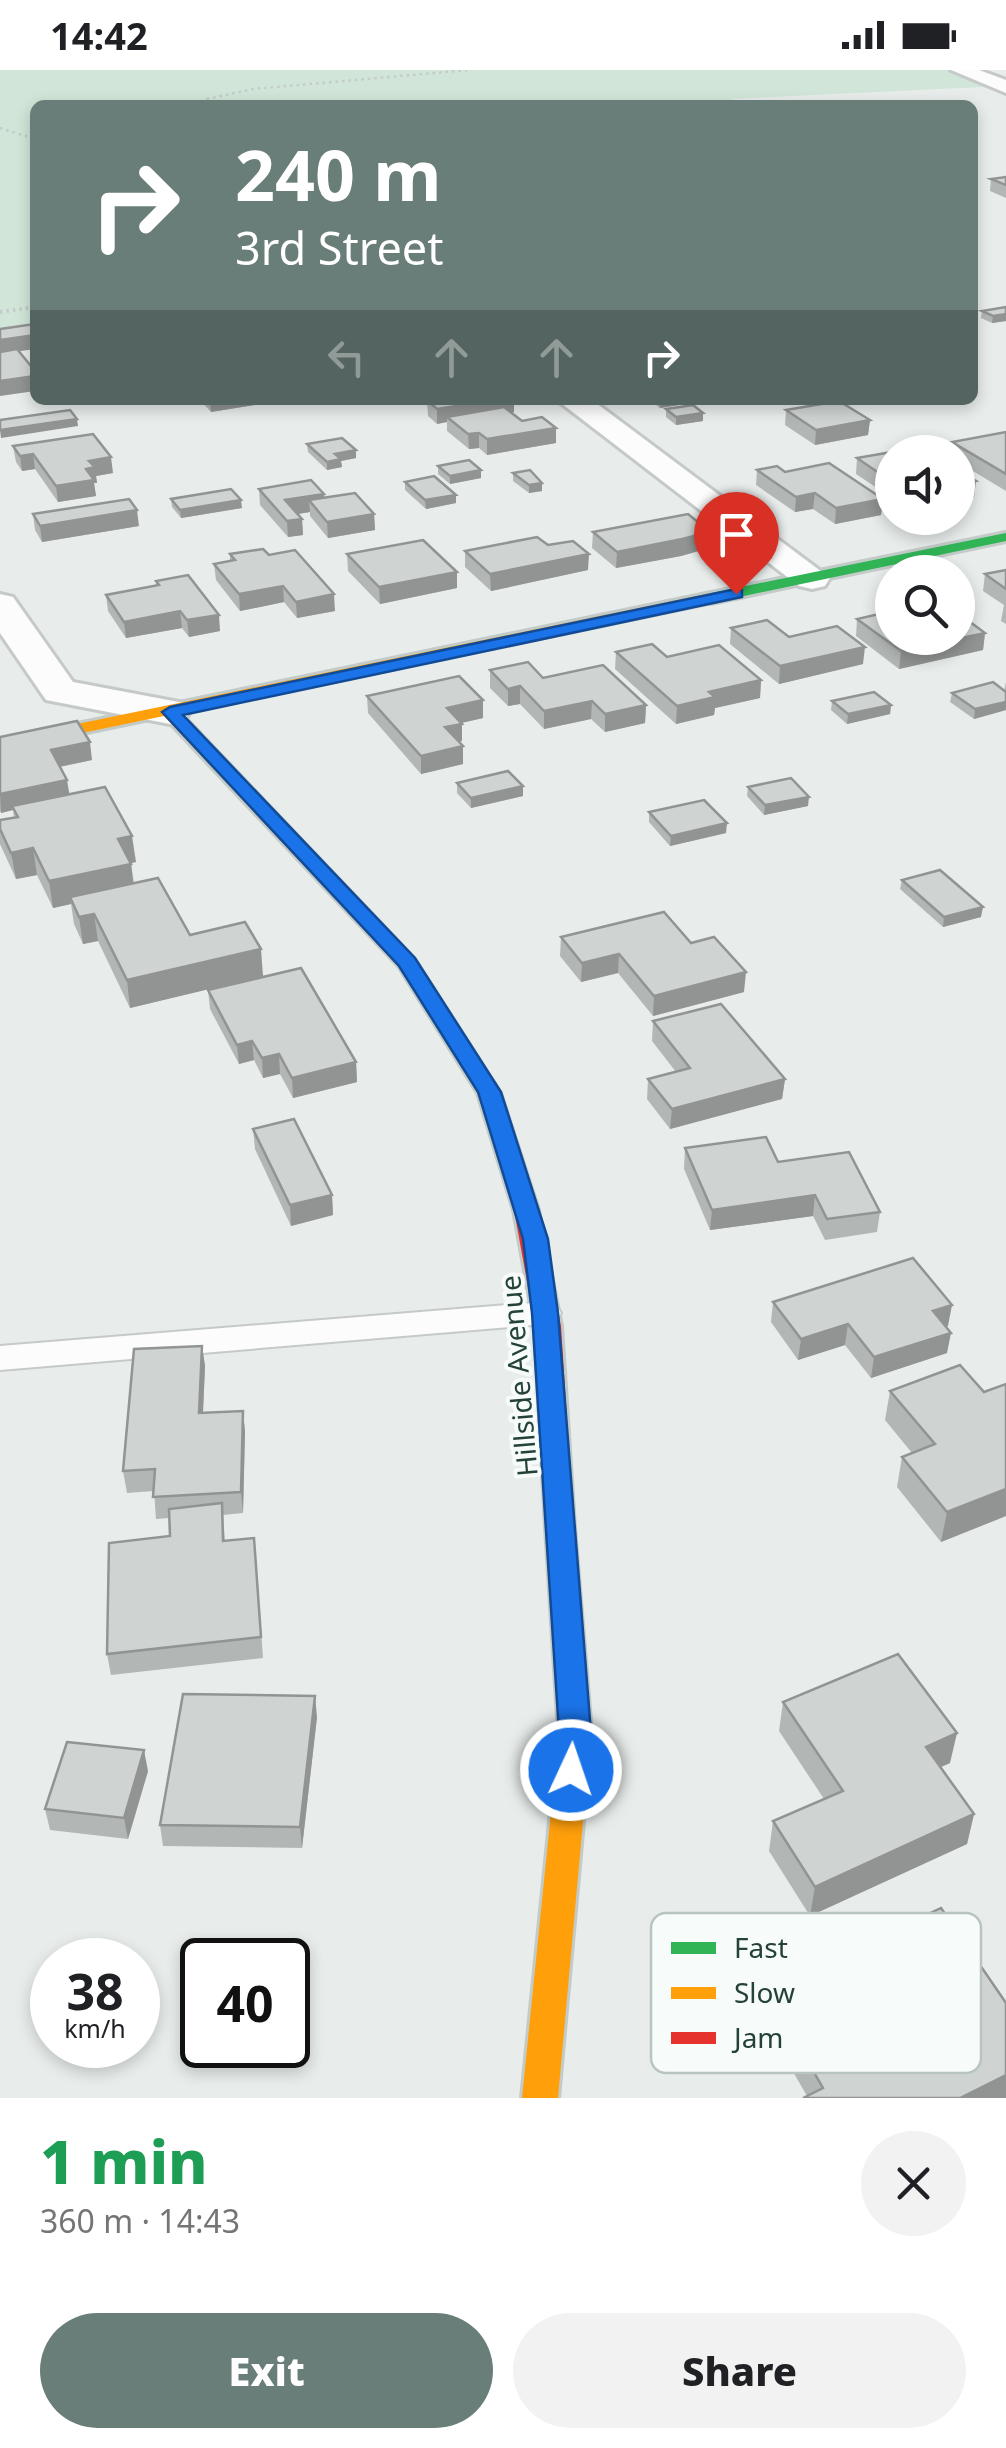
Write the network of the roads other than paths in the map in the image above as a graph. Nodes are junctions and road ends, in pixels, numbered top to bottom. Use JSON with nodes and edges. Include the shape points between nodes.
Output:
{"nodes":[{"id":1,"x":962,"y":70,"type":"edge"},
{"id":2,"x":1006,"y":87,"type":"edge"},
{"id":3,"x":579,"y":405,"type":"edge"},
{"id":4,"x":1006,"y":538,"type":"edge"},
{"id":5,"x":812,"y":578,"type":"junction"},
{"id":6,"x":0,"y":605,"type":"edge"},
{"id":7,"x":170,"y":712,"type":"junction"},
{"id":8,"x":0,"y":745,"type":"edge"},
{"id":9,"x":545,"y":1313,"type":"junction"},
{"id":10,"x":0,"y":1358,"type":"edge"},
{"id":11,"x":540,"y":2098,"type":"edge"}],
"edges":[{"from":1,"to":2,"type":"street"},
{"from":3,"to":5,"type":"street"},
{"from":4,"to":5,"type":"street"},
{"from":5,"to":7,"type":"street"},
{"from":6,"to":7,"type":"street","via":[[60,692]]},
{"from":7,"to":8,"type":"street"},
{"from":7,"to":9,"type":"street","name":"Hillside Avenue","via":[[408,962],[489,1092],[535,1239]]},
{"from":9,"to":10,"type":"lane"},
{"from":9,"to":11,"type":"street","name":"Hillside Avenue","via":[[575,1733]]}]}
